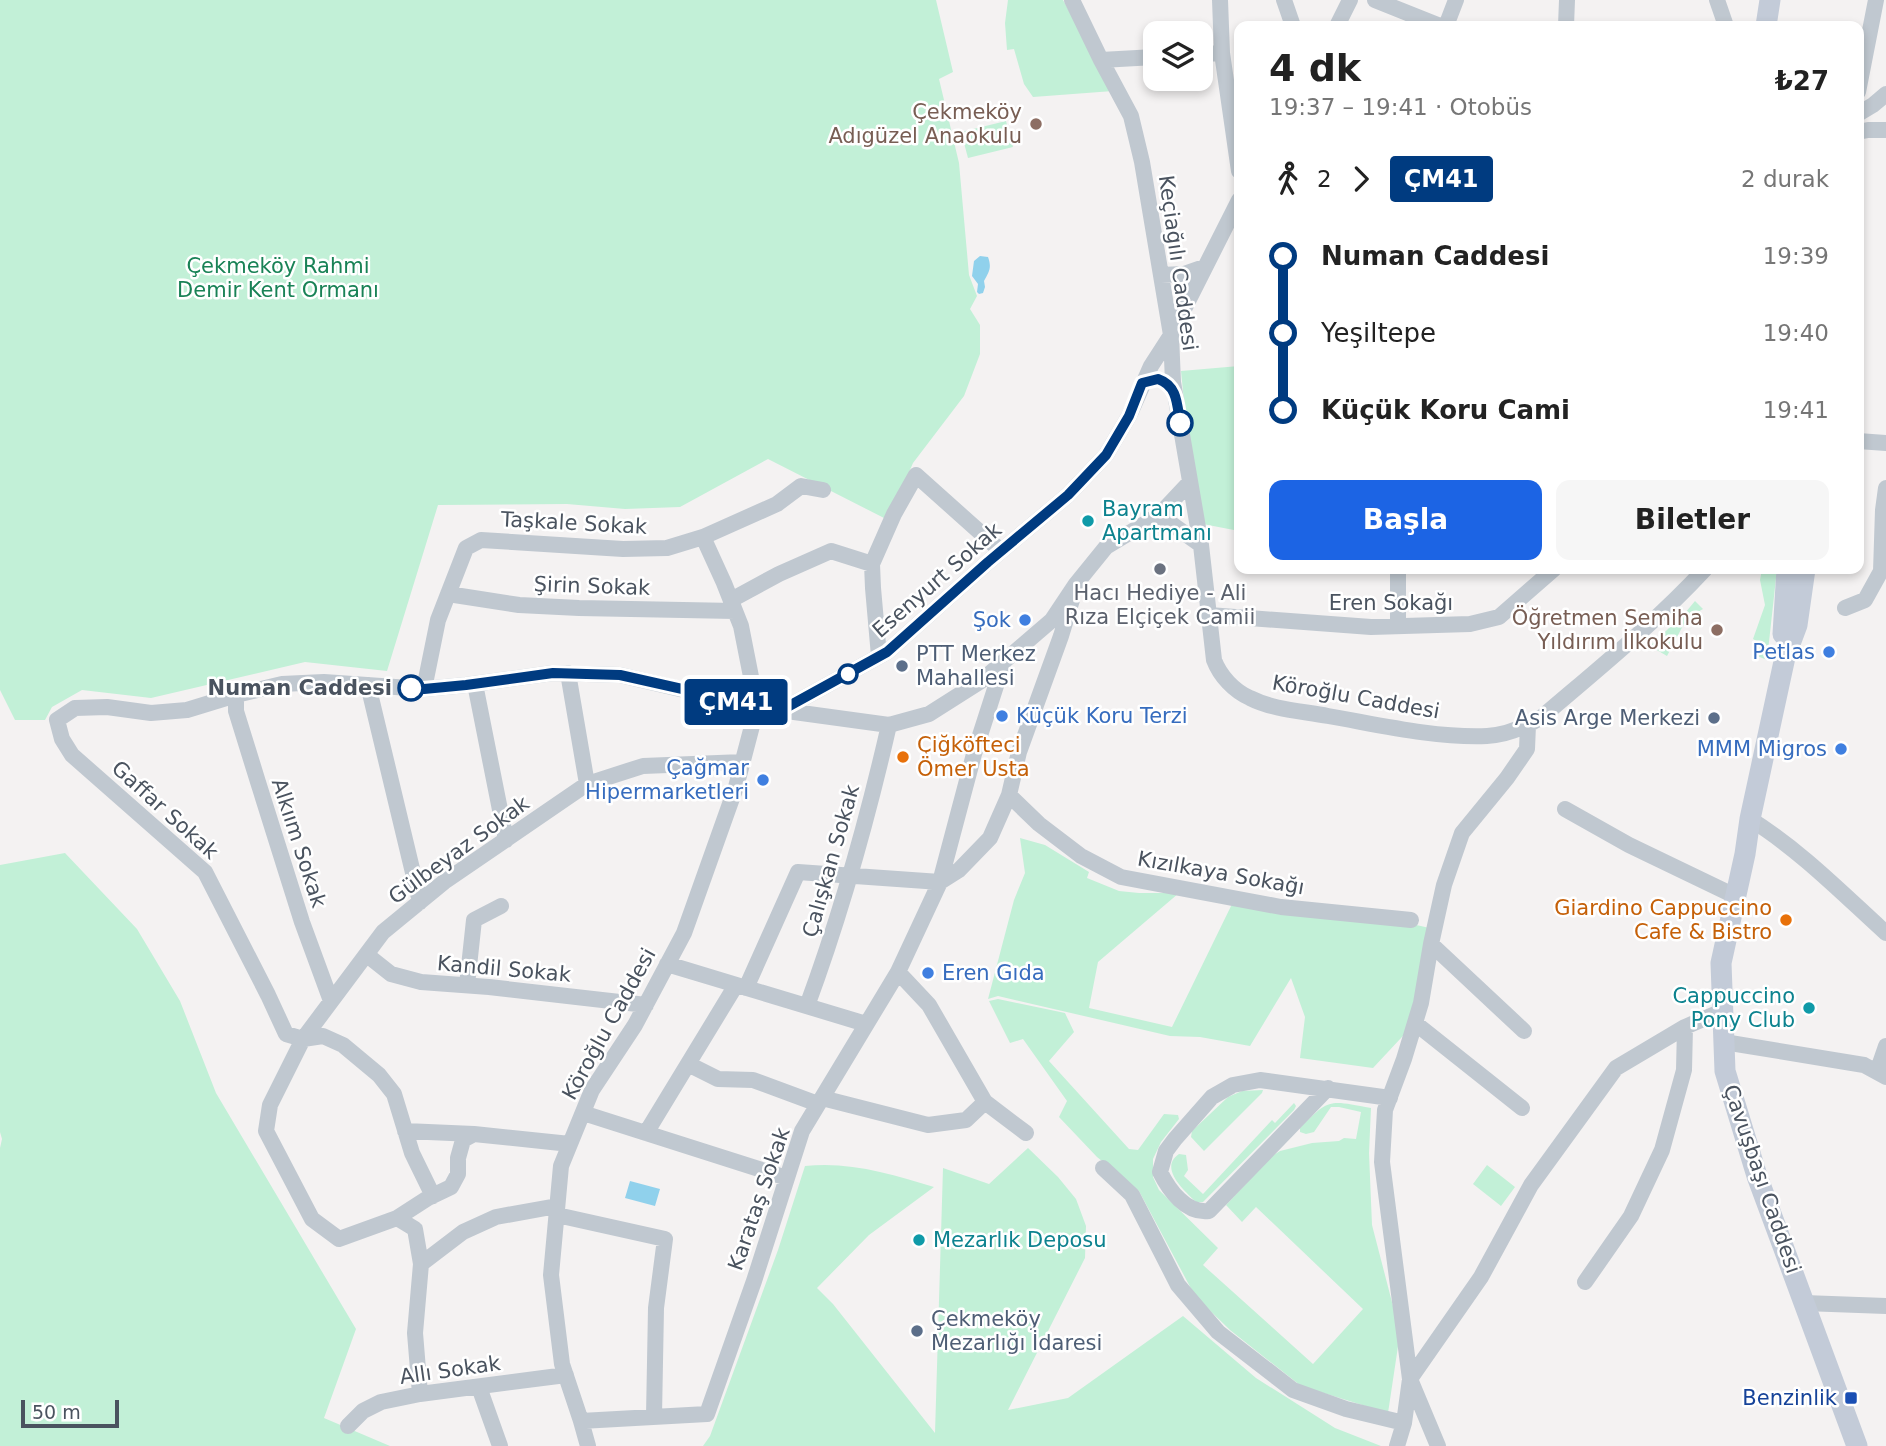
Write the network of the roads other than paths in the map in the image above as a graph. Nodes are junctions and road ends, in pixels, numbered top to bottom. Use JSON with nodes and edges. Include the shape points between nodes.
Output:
{"nodes":[{"id":1,"x":1072,"y":0,"type":"edge"},
{"id":2,"x":1220,"y":0,"type":"edge"},
{"id":3,"x":1284,"y":0,"type":"edge"},
{"id":4,"x":1350,"y":0,"type":"edge"},
{"id":5,"x":1375,"y":0,"type":"edge"},
{"id":6,"x":1456,"y":0,"type":"edge"},
{"id":7,"x":1567,"y":0,"type":"edge"},
{"id":8,"x":1717,"y":0,"type":"edge"},
{"id":9,"x":1770,"y":0,"type":"edge"},
{"id":10,"x":1782,"y":0,"type":"edge"},
{"id":11,"x":1876,"y":0,"type":"edge"},
{"id":12,"x":1291,"y":21,"type":"edge"},
{"id":13,"x":1340,"y":21,"type":"edge"},
{"id":14,"x":1428,"y":21,"type":"edge"},
{"id":15,"x":1448,"y":21,"type":"edge"},
{"id":16,"x":1566,"y":21,"type":"edge"},
{"id":17,"x":1724,"y":21,"type":"edge"},
{"id":18,"x":1767,"y":21,"type":"edge"},
{"id":19,"x":1780,"y":21,"type":"edge"},
{"id":20,"x":1864,"y":46,"type":"edge"},
{"id":21,"x":1213,"y":53,"type":"edge"},
{"id":22,"x":1222,"y":53,"type":"junction"},
{"id":23,"x":1143,"y":58,"type":"edge"},
{"id":24,"x":1101,"y":60,"type":"junction"},
{"id":25,"x":1886,"y":94,"type":"edge"},
{"id":26,"x":1864,"y":110,"type":"edge"},
{"id":27,"x":1886,"y":130,"type":"edge"},
{"id":28,"x":1864,"y":131,"type":"edge"},
{"id":29,"x":1234,"y":136,"type":"edge"},
{"id":30,"x":1234,"y":210,"type":"edge"},
{"id":31,"x":1204,"y":267,"type":"junction"},
{"id":32,"x":1161,"y":275,"type":"junction"},
{"id":33,"x":1171,"y":335,"type":"junction"},
{"id":34,"x":1142,"y":383,"type":"junction"},
{"id":35,"x":1175,"y":392,"type":"junction"},
{"id":36,"x":1864,"y":441,"type":"edge"},
{"id":37,"x":1886,"y":443,"type":"edge"},
{"id":38,"x":1190,"y":482,"type":"junction"},
{"id":39,"x":1886,"y":488,"type":"edge"},
{"id":40,"x":822,"y":489,"type":"dead end"},
{"id":41,"x":1159,"y":516,"type":"junction"},
{"id":42,"x":703,"y":537,"type":"junction"},
{"id":43,"x":1201,"y":545,"type":"junction"},
{"id":44,"x":1001,"y":551,"type":"junction"},
{"id":45,"x":1884,"y":557,"type":"edge"},
{"id":46,"x":872,"y":564,"type":"junction"},
{"id":47,"x":1398,"y":574,"type":"edge"},
{"id":48,"x":1548,"y":574,"type":"edge"},
{"id":49,"x":1700,"y":574,"type":"edge"},
{"id":50,"x":1787,"y":574,"type":"edge"},
{"id":51,"x":1804,"y":574,"type":"edge"},
{"id":52,"x":1076,"y":584,"type":"junction"},
{"id":53,"x":448,"y":594,"type":"junction"},
{"id":54,"x":733,"y":606,"type":"junction"},
{"id":55,"x":1845,"y":608,"type":"dead end"},
{"id":56,"x":1209,"y":615,"type":"junction"},
{"id":57,"x":1398,"y":626,"type":"junction"},
{"id":58,"x":879,"y":656,"type":"junction"},
{"id":59,"x":1785,"y":657,"type":"junction"},
{"id":60,"x":1004,"y":661,"type":"junction"},
{"id":61,"x":568,"y":673,"type":"junction"},
{"id":62,"x":475,"y":684,"type":"junction"},
{"id":63,"x":368,"y":685,"type":"junction"},
{"id":64,"x":424,"y":689,"type":"junction"},
{"id":65,"x":236,"y":695,"type":"junction"},
{"id":66,"x":757,"y":707,"type":"junction"},
{"id":67,"x":780,"y":711,"type":"junction"},
{"id":68,"x":888,"y":725,"type":"junction"},
{"id":69,"x":1528,"y":725,"type":"junction"},
{"id":70,"x":743,"y":762,"type":"junction"},
{"id":71,"x":587,"y":785,"type":"junction"},
{"id":72,"x":1009,"y":795,"type":"junction"},
{"id":73,"x":1565,"y":809,"type":"dead end"},
{"id":74,"x":1751,"y":819,"type":"junction"},
{"id":75,"x":506,"y":840,"type":"junction"},
{"id":76,"x":850,"y":875,"type":"junction"},
{"id":77,"x":940,"y":882,"type":"junction"},
{"id":78,"x":1735,"y":897,"type":"junction"},
{"id":79,"x":420,"y":902,"type":"junction"},
{"id":80,"x":501,"y":906,"type":"dead end"},
{"id":81,"x":1411,"y":920,"type":"dead end"},
{"id":82,"x":1886,"y":933,"type":"edge"},
{"id":83,"x":1431,"y":944,"type":"junction"},
{"id":84,"x":366,"y":955,"type":"junction"},
{"id":85,"x":667,"y":964,"type":"junction"},
{"id":86,"x":898,"y":972,"type":"junction"},
{"id":87,"x":467,"y":985,"type":"junction"},
{"id":88,"x":741,"y":986,"type":"junction"},
{"id":89,"x":331,"y":1002,"type":"junction"},
{"id":90,"x":646,"y":1005,"type":"junction"},
{"id":91,"x":807,"y":1006,"type":"junction"},
{"id":92,"x":1722,"y":1011,"type":"junction"},
{"id":93,"x":1415,"y":1023,"type":"junction"},
{"id":94,"x":866,"y":1024,"type":"junction"},
{"id":95,"x":1685,"y":1027,"type":"junction"},
{"id":96,"x":1524,"y":1031,"type":"dead end"},
{"id":97,"x":303,"y":1039,"type":"junction"},
{"id":98,"x":1724,"y":1042,"type":"junction"},
{"id":99,"x":1886,"y":1046,"type":"edge"},
{"id":100,"x":688,"y":1064,"type":"junction"},
{"id":101,"x":1881,"y":1074,"type":"edge"},
{"id":102,"x":1328,"y":1088,"type":"junction"},
{"id":103,"x":1390,"y":1098,"type":"junction"},
{"id":104,"x":820,"y":1101,"type":"junction"},
{"id":105,"x":985,"y":1102,"type":"junction"},
{"id":106,"x":1522,"y":1108,"type":"dead end"},
{"id":107,"x":583,"y":1113,"type":"junction"},
{"id":108,"x":405,"y":1131,"type":"junction"},
{"id":109,"x":646,"y":1133,"type":"junction"},
{"id":110,"x":1026,"y":1133,"type":"dead end"},
{"id":111,"x":474,"y":1134,"type":"junction"},
{"id":112,"x":570,"y":1144,"type":"junction"},
{"id":113,"x":1102,"y":1168,"type":"dead end"},
{"id":114,"x":787,"y":1178,"type":"junction"},
{"id":115,"x":433,"y":1196,"type":"junction"},
{"id":116,"x":557,"y":1211,"type":"junction"},
{"id":117,"x":397,"y":1218,"type":"junction"},
{"id":118,"x":421,"y":1264,"type":"junction"},
{"id":119,"x":1585,"y":1282,"type":"dead end"},
{"id":120,"x":1804,"y":1303,"type":"junction"},
{"id":121,"x":1886,"y":1306,"type":"edge"},
{"id":122,"x":566,"y":1375,"type":"junction"},
{"id":123,"x":1410,"y":1379,"type":"junction"},
{"id":124,"x":479,"y":1387,"type":"junction"},
{"id":125,"x":421,"y":1394,"type":"junction"},
{"id":126,"x":654,"y":1416,"type":"junction"},
{"id":127,"x":581,"y":1421,"type":"junction"},
{"id":128,"x":1404,"y":1423,"type":"junction"},
{"id":129,"x":348,"y":1426,"type":"dead end"},
{"id":130,"x":500,"y":1446,"type":"edge"},
{"id":131,"x":588,"y":1446,"type":"edge"},
{"id":132,"x":1397,"y":1446,"type":"edge"},
{"id":133,"x":1438,"y":1446,"type":"edge"},
{"id":134,"x":1857,"y":1446,"type":"edge"}],
"edges":[{"from":1,"to":24,"type":"street","name":"Keçiağılı Caddesi"},
{"from":2,"to":22,"type":"street"},
{"from":3,"to":12,"type":"street"},
{"from":4,"to":13,"type":"street"},
{"from":5,"to":14,"type":"street"},
{"from":6,"to":15,"type":"street"},
{"from":7,"to":16,"type":"street"},
{"from":8,"to":17,"type":"street"},
{"from":9,"to":18,"type":"main road"},
{"from":10,"to":19,"type":"main road"},
{"from":11,"to":20,"type":"street"},
{"from":21,"to":22,"type":"street"},
{"from":22,"to":29,"type":"street"},
{"from":23,"to":24,"type":"street"},
{"from":24,"to":32,"type":"street","name":"Keçiağılı Caddesi","via":[[1130,116]]},
{"from":25,"to":26,"type":"street"},
{"from":27,"to":28,"type":"street"},
{"from":30,"to":31,"type":"street","name":"Esenyurt Sokak"},
{"from":31,"to":32,"type":"street"},
{"from":31,"to":33,"type":"street","name":"Esenyurt Sokak"},
{"from":32,"to":33,"type":"street","name":"Keçiağılı Caddesi"},
{"from":33,"to":34,"type":"street","name":"Esenyurt Sokak"},
{"from":33,"to":35,"type":"street","name":"Keçiağılı Caddesi"},
{"from":34,"to":35,"type":"street","via":[[1158,379]]},
{"from":34,"to":44,"type":"street","name":"Esenyurt Sokak","via":[[1106,455],[1068,495]]},
{"from":35,"to":38,"type":"street","name":"Keçiağılı Caddesi"},
{"from":36,"to":37,"type":"street"},
{"from":38,"to":41,"type":"street"},
{"from":38,"to":43,"type":"street","name":"Keçiağılı Caddesi"},
{"from":39,"to":45,"type":"street"},
{"from":40,"to":42,"type":"street","name":"Taşkale Sokak","via":[[801,486],[777,504]]},
{"from":41,"to":43,"type":"street"},
{"from":41,"to":52,"type":"street","via":[[1106,547]]},
{"from":42,"to":53,"type":"street","name":"Taşkale Sokak","via":[[667,548],[623,549],[481,540],[466,548]]},
{"from":42,"to":54,"type":"street","name":"Köroğlu Caddesi"},
{"from":43,"to":56,"type":"street","name":"Köroğlu Caddesi"},
{"from":44,"to":46,"type":"street","via":[[916,475]]},
{"from":44,"to":58,"type":"street","name":"Esenyurt Sokak"},
{"from":45,"to":55,"type":"street","via":[[1866,600]]},
{"from":46,"to":54,"type":"street","via":[[831,551],[779,574]]},
{"from":46,"to":58,"type":"street"},
{"from":47,"to":57,"type":"street"},
{"from":48,"to":57,"type":"street","name":"Eren Sokağı","via":[[1499,617],[1470,624]]},
{"from":49,"to":69,"type":"street","name":"Köroğlu Caddesi","via":[[1651,623]]},
{"from":50,"to":59,"type":"main road","name":"Çavuşbaşı Caddesi"},
{"from":51,"to":59,"type":"main road","name":"Çavuşbaşı Caddesi","via":[[1797,625]]},
{"from":52,"to":60,"type":"street","via":[[1052,621]]},
{"from":52,"to":72,"type":"street"},
{"from":53,"to":54,"type":"street","name":"Şirin Sokak","via":[[531,606]]},
{"from":53,"to":64,"type":"street","name":"Taşkale Sokak"},
{"from":54,"to":66,"type":"street","name":"Köroğlu Caddesi"},
{"from":56,"to":57,"type":"street","name":"Eren Sokağı"},
{"from":56,"to":69,"type":"street","name":"Köroğlu Caddesi","via":[[1218,669],[1247,698],[1266,705],[1432,733],[1488,736]]},
{"from":58,"to":67,"type":"street","name":"Esenyurt Sokak"},
{"from":59,"to":74,"type":"main road","name":"Çavuşbaşı Caddesi"},
{"from":60,"to":68,"type":"street","via":[[929,714]]},
{"from":60,"to":77,"type":"street"},
{"from":61,"to":62,"type":"street"},
{"from":61,"to":66,"type":"street","via":[[620,675]]},
{"from":61,"to":71,"type":"street"},
{"from":62,"to":64,"type":"street"},
{"from":62,"to":75,"type":"street"},
{"from":63,"to":64,"type":"street"},
{"from":63,"to":65,"type":"street","via":[[282,684]]},
{"from":63,"to":79,"type":"street"},
{"from":65,"to":89,"type":"street","name":"Alkıım Sokak","via":[[236,711]]},
{"from":65,"to":97,"type":"street","name":"Gaffar Sokak","via":[[187,710],[151,713],[75,708],[57,720],[72,755],[205,872],[286,1034]]},
{"from":66,"to":67,"type":"street"},
{"from":66,"to":70,"type":"street","name":"Köroğlu Caddesi"},
{"from":67,"to":68,"type":"street"},
{"from":68,"to":76,"type":"street","name":"Çalışkan Sokak"},
{"from":69,"to":83,"type":"street","via":[[1527,749],[1462,833]]},
{"from":70,"to":71,"type":"street","name":"Gülbeyaz Sokak","via":[[643,766]]},
{"from":70,"to":85,"type":"street","name":"Köroğlu Caddesi","via":[[684,933]]},
{"from":71,"to":75,"type":"street","name":"Gülbeyaz Sokak"},
{"from":72,"to":77,"type":"street","via":[[990,838]]},
{"from":72,"to":81,"type":"street","name":"Kızılkaya Sokağı","via":[[1082,856],[1121,877],[1281,907]]},
{"from":73,"to":78,"type":"street"},
{"from":74,"to":78,"type":"main road","name":"Çavuşbaşı Caddesi"},
{"from":74,"to":82,"type":"street"},
{"from":75,"to":79,"type":"street","name":"Gülbeyaz Sokak"},
{"from":76,"to":77,"type":"street"},
{"from":76,"to":88,"type":"street","via":[[797,872]]},
{"from":76,"to":91,"type":"street","name":"Çalışkan Sokak"},
{"from":77,"to":86,"type":"street"},
{"from":78,"to":92,"type":"main road","name":"Çavuşbaşı Caddesi","via":[[1721,963]]},
{"from":79,"to":84,"type":"street","name":"Gülbeyaz Sokak","via":[[383,932]]},
{"from":80,"to":87,"type":"street","via":[[474,920]]},
{"from":83,"to":93,"type":"street"},
{"from":83,"to":96,"type":"street"},
{"from":84,"to":87,"type":"street","name":"Kandil Sokak","via":[[391,974],[421,982]]},
{"from":84,"to":89,"type":"street","name":"Gülbeyaz Sokak"},
{"from":85,"to":88,"type":"street"},
{"from":85,"to":90,"type":"street","name":"Köroğlu Caddesi"},
{"from":86,"to":94,"type":"street","name":"Karataş Sokak"},
{"from":86,"to":105,"type":"street","via":[[929,1005]]},
{"from":87,"to":90,"type":"street","name":"Kandil Sokak"},
{"from":88,"to":91,"type":"street"},
{"from":88,"to":100,"type":"street"},
{"from":89,"to":97,"type":"street","name":"Gülbeyaz Sokak"},
{"from":90,"to":107,"type":"street","name":"Köroğlu Caddesi"},
{"from":91,"to":94,"type":"street"},
{"from":92,"to":95,"type":"street"},
{"from":92,"to":98,"type":"main road","name":"Çavuşbaşı Caddesi"},
{"from":93,"to":103,"type":"street"},
{"from":93,"to":106,"type":"street"},
{"from":94,"to":104,"type":"street","name":"Karataş Sokak"},
{"from":95,"to":119,"type":"street","via":[[1685,1070],[1662,1150],[1631,1216]]},
{"from":95,"to":123,"type":"street","via":[[1616,1068],[1531,1185],[1482,1277]]},
{"from":97,"to":108,"type":"street","via":[[323,1036],[343,1045],[379,1075],[394,1094]]},
{"from":97,"to":117,"type":"street","name":"Gülbeyaz Sokak","via":[[270,1105],[266,1131],[306,1208],[312,1219],[339,1239]]},
{"from":98,"to":101,"type":"street","via":[[1864,1065]]},
{"from":98,"to":120,"type":"main road","name":"Çavuşbaşı Caddesi","via":[[1725,1071]]},
{"from":99,"to":101,"type":"street"},
{"from":100,"to":104,"type":"street","via":[[718,1079],[753,1080]]},
{"from":100,"to":109,"type":"street"},
{"from":102,"to":102,"type":"street","via":[[1260,1080],[1233,1085],[1212,1097],[1166,1151],[1160,1172],[1191,1209],[1209,1211]]},
{"from":102,"to":103,"type":"street"},
{"from":103,"to":123,"type":"street","via":[[1382,1163]]},
{"from":104,"to":105,"type":"street","via":[[928,1125],[966,1120]]},
{"from":104,"to":114,"type":"street","name":"Karataş Sokak","via":[[803,1131]]},
{"from":105,"to":110,"type":"street"},
{"from":107,"to":109,"type":"street"},
{"from":107,"to":112,"type":"street","name":"Köroğlu Caddesi"},
{"from":108,"to":111,"type":"street"},
{"from":108,"to":115,"type":"street"},
{"from":109,"to":114,"type":"street"},
{"from":111,"to":112,"type":"street"},
{"from":111,"to":115,"type":"street","via":[[463,1140],[458,1174],[451,1187]]},
{"from":112,"to":116,"type":"street","name":"Köroğlu Caddesi","via":[[561,1166]]},
{"from":113,"to":128,"type":"street","via":[[1132,1195],[1178,1286],[1218,1332],[1293,1390]]},
{"from":114,"to":126,"type":"street","name":"Karataş Sokak","via":[[707,1414]]},
{"from":115,"to":117,"type":"street"},
{"from":116,"to":118,"type":"street","via":[[496,1217],[463,1232]]},
{"from":116,"to":122,"type":"street","name":"Köroğlu Caddesi","via":[[551,1275]]},
{"from":116,"to":126,"type":"street","via":[[664,1239],[656,1308]]},
{"from":117,"to":118,"type":"street","via":[[415,1229]]},
{"from":118,"to":125,"type":"street","via":[[415,1333]]},
{"from":120,"to":121,"type":"street"},
{"from":120,"to":134,"type":"main road","name":"Çavuşbaşı Caddesi"},
{"from":122,"to":124,"type":"street","name":"Allı Sokak"},
{"from":122,"to":127,"type":"street","name":"Köroğlu Caddesi"},
{"from":123,"to":128,"type":"street"},
{"from":123,"to":133,"type":"street"},
{"from":124,"to":125,"type":"street","name":"Allı Sokak"},
{"from":124,"to":130,"type":"street"},
{"from":125,"to":129,"type":"street","name":"Allı Sokak","via":[[381,1402]]},
{"from":126,"to":127,"type":"street"},
{"from":127,"to":131,"type":"street","name":"Köroğlu Caddesi"},
{"from":128,"to":132,"type":"street"}]}
